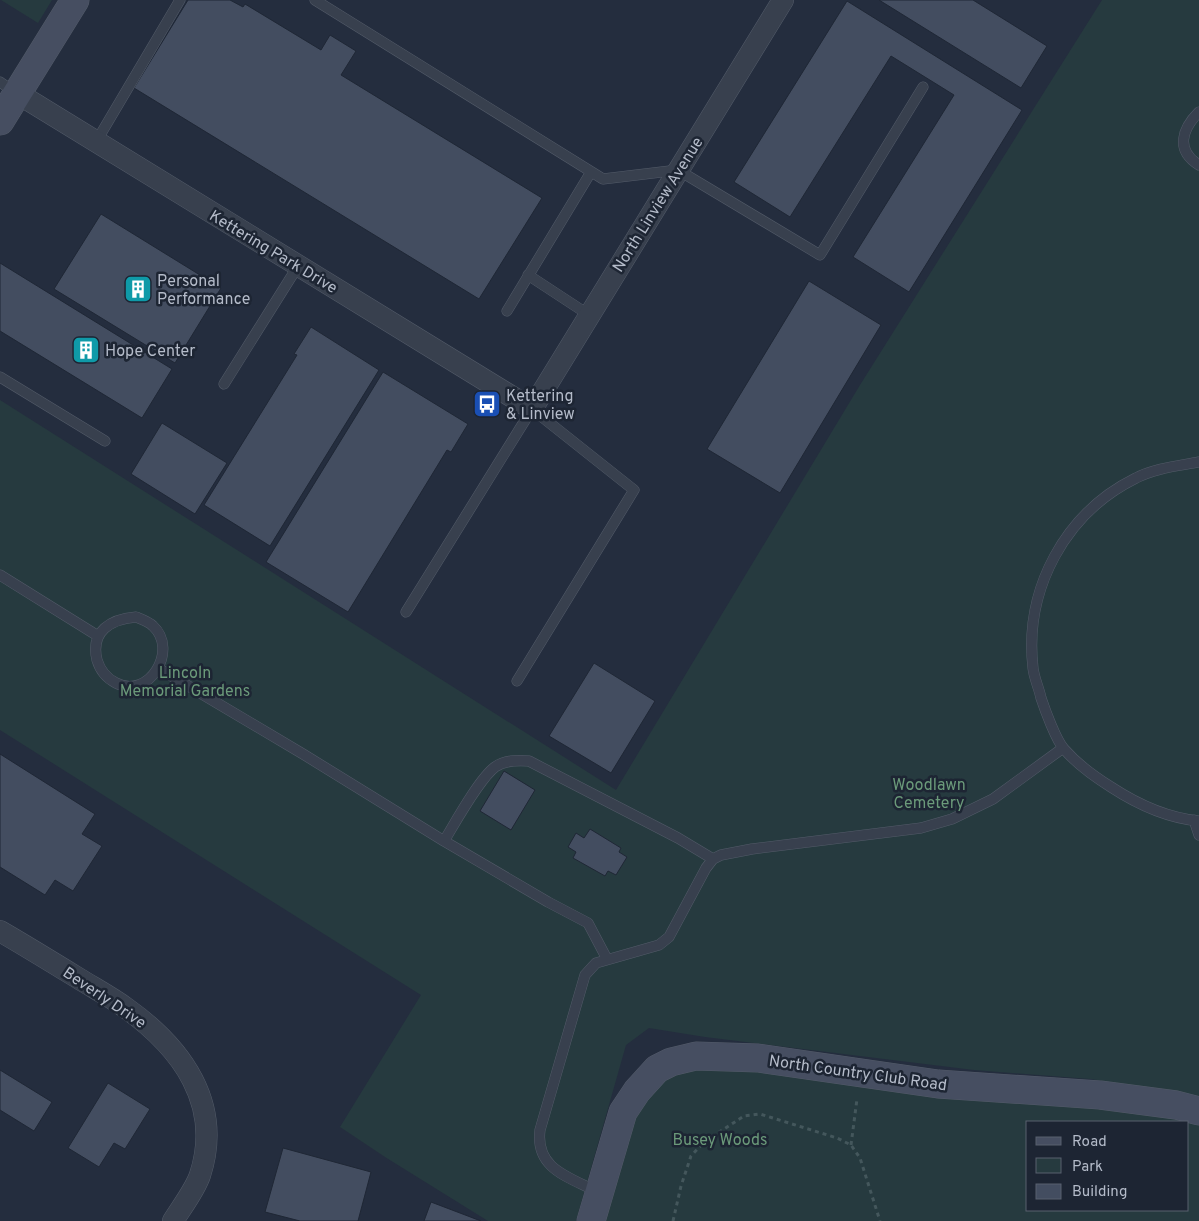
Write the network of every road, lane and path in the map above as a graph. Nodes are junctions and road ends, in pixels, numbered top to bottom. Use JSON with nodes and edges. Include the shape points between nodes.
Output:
{"nodes":[{"id":1,"x":75,"y":0,"type":"edge"},
{"id":2,"x":180,"y":0,"type":"edge"},
{"id":3,"x":315,"y":0,"type":"edge"},
{"id":4,"x":783,"y":0,"type":"edge"},
{"id":5,"x":923,"y":87,"type":"dead end"},
{"id":6,"x":8,"y":88,"type":"edge"},
{"id":7,"x":1199,"y":112,"type":"edge"},
{"id":8,"x":0,"y":121,"type":"edge"},
{"id":9,"x":96,"y":142,"type":"junction"},
{"id":10,"x":1199,"y":165,"type":"edge"},
{"id":11,"x":678,"y":170,"type":"junction"},
{"id":12,"x":591,"y":172,"type":"junction"},
{"id":13,"x":298,"y":266,"type":"junction"},
{"id":14,"x":528,"y":276,"type":"junction"},
{"id":15,"x":507,"y":311,"type":"dead end"},
{"id":16,"x":589,"y":314,"type":"junction"},
{"id":17,"x":0,"y":377,"type":"edge"},
{"id":18,"x":224,"y":384,"type":"dead end"},
{"id":19,"x":532,"y":408,"type":"junction"},
{"id":20,"x":105,"y":441,"type":"dead end"},
{"id":21,"x":1199,"y":462,"type":"edge"},
{"id":22,"x":0,"y":575,"type":"edge"},
{"id":23,"x":406,"y":612,"type":"dead end"},
{"id":24,"x":98,"y":636,"type":"junction"},
{"id":25,"x":158,"y":668,"type":"junction"},
{"id":26,"x":517,"y":681,"type":"dead end"},
{"id":27,"x":1063,"y":748,"type":"junction"},
{"id":28,"x":1196,"y":820,"type":"edge"},
{"id":29,"x":1199,"y":835,"type":"edge"},
{"id":30,"x":444,"y":841,"type":"junction"},
{"id":31,"x":713,"y":859,"type":"junction"},
{"id":32,"x":0,"y":931,"type":"edge"},
{"id":33,"x":607,"y":959,"type":"junction"},
{"id":34,"x":860,"y":1073,"type":"junction"},
{"id":35,"x":1199,"y":1111,"type":"edge"},
{"id":36,"x":851,"y":1145,"type":"junction"},
{"id":37,"x":598,"y":1192,"type":"junction"},
{"id":38,"x":173,"y":1221,"type":"edge"},
{"id":39,"x":591,"y":1221,"type":"edge"},
{"id":40,"x":673,"y":1221,"type":"edge"},
{"id":41,"x":880,"y":1221,"type":"edge"}],
"edges":[{"from":1,"to":6,"type":"street"},
{"from":2,"to":9,"type":"lane"},
{"from":3,"to":12,"type":"lane"},
{"from":4,"to":11,"type":"street","name":"North Linview Avenue"},
{"from":5,"to":11,"type":"lane","via":[[820,255]]},
{"from":6,"to":8,"type":"street"},
{"from":6,"to":9,"type":"street","name":"Kettering Park Drive"},
{"from":7,"to":10,"type":"lane","via":[[1188,122],[1183,136],[1185,149],[1193,162]]},
{"from":9,"to":13,"type":"street","name":"Kettering Park Drive"},
{"from":11,"to":12,"type":"lane","via":[[603,179]]},
{"from":11,"to":16,"type":"street","name":"North Linview Avenue"},
{"from":12,"to":14,"type":"lane"},
{"from":13,"to":18,"type":"lane"},
{"from":13,"to":19,"type":"street","name":"Kettering Park Drive"},
{"from":14,"to":15,"type":"lane"},
{"from":14,"to":16,"type":"lane"},
{"from":16,"to":19,"type":"street","name":"North Linview Avenue"},
{"from":17,"to":20,"type":"lane"},
{"from":19,"to":23,"type":"lane"},
{"from":19,"to":26,"type":"lane","via":[[634,490]]},
{"from":21,"to":27,"type":"lane","via":[[1137,477],[1110,494],[1081,518],[1062,542],[1043,580],[1034,611],[1033,670],[1045,710]]},
{"from":22,"to":24,"type":"lane"},
{"from":24,"to":25,"type":"lane","via":[[98,661],[110,680],[136,687],[148,681]]},
{"from":24,"to":25,"type":"lane","via":[[105,627],[122,618],[136,617],[153,625],[161,638],[163,653]]},
{"from":25,"to":30,"type":"lane"},
{"from":27,"to":28,"type":"lane","via":[[1132,801]]},
{"from":27,"to":31,"type":"lane","via":[[993,799],[952,819],[921,828],[752,849]]},
{"from":28,"to":29,"type":"lane"},
{"from":30,"to":31,"type":"lane","via":[[482,780],[496,766],[513,760],[529,761]]},
{"from":30,"to":33,"type":"lane","via":[[588,923]]},
{"from":31,"to":33,"type":"lane","via":[[669,937],[659,945]]},
{"from":32,"to":38,"type":"street","name":"Beverly Drive","via":[[126,1007],[177,1054],[192,1076],[204,1106],[207,1144],[200,1177]]},
{"from":33,"to":37,"type":"lane","via":[[596,963],[584,975],[538,1142],[544,1158],[554,1170]]},
{"from":34,"to":35,"type":"street","name":"North Country Club Road","via":[[938,1084],[1100,1096]]},
{"from":34,"to":36,"type":"path"},
{"from":34,"to":37,"type":"street","name":"North Country Club Road","via":[[758,1058],[696,1056],[671,1062],[657,1069],[623,1112]]},
{"from":36,"to":40,"type":"path","via":[[760,1114],[744,1116],[704,1142],[691,1156]]},
{"from":36,"to":41,"type":"path","via":[[860,1158]]},
{"from":37,"to":39,"type":"street","name":"North Country Club Road"}]}
